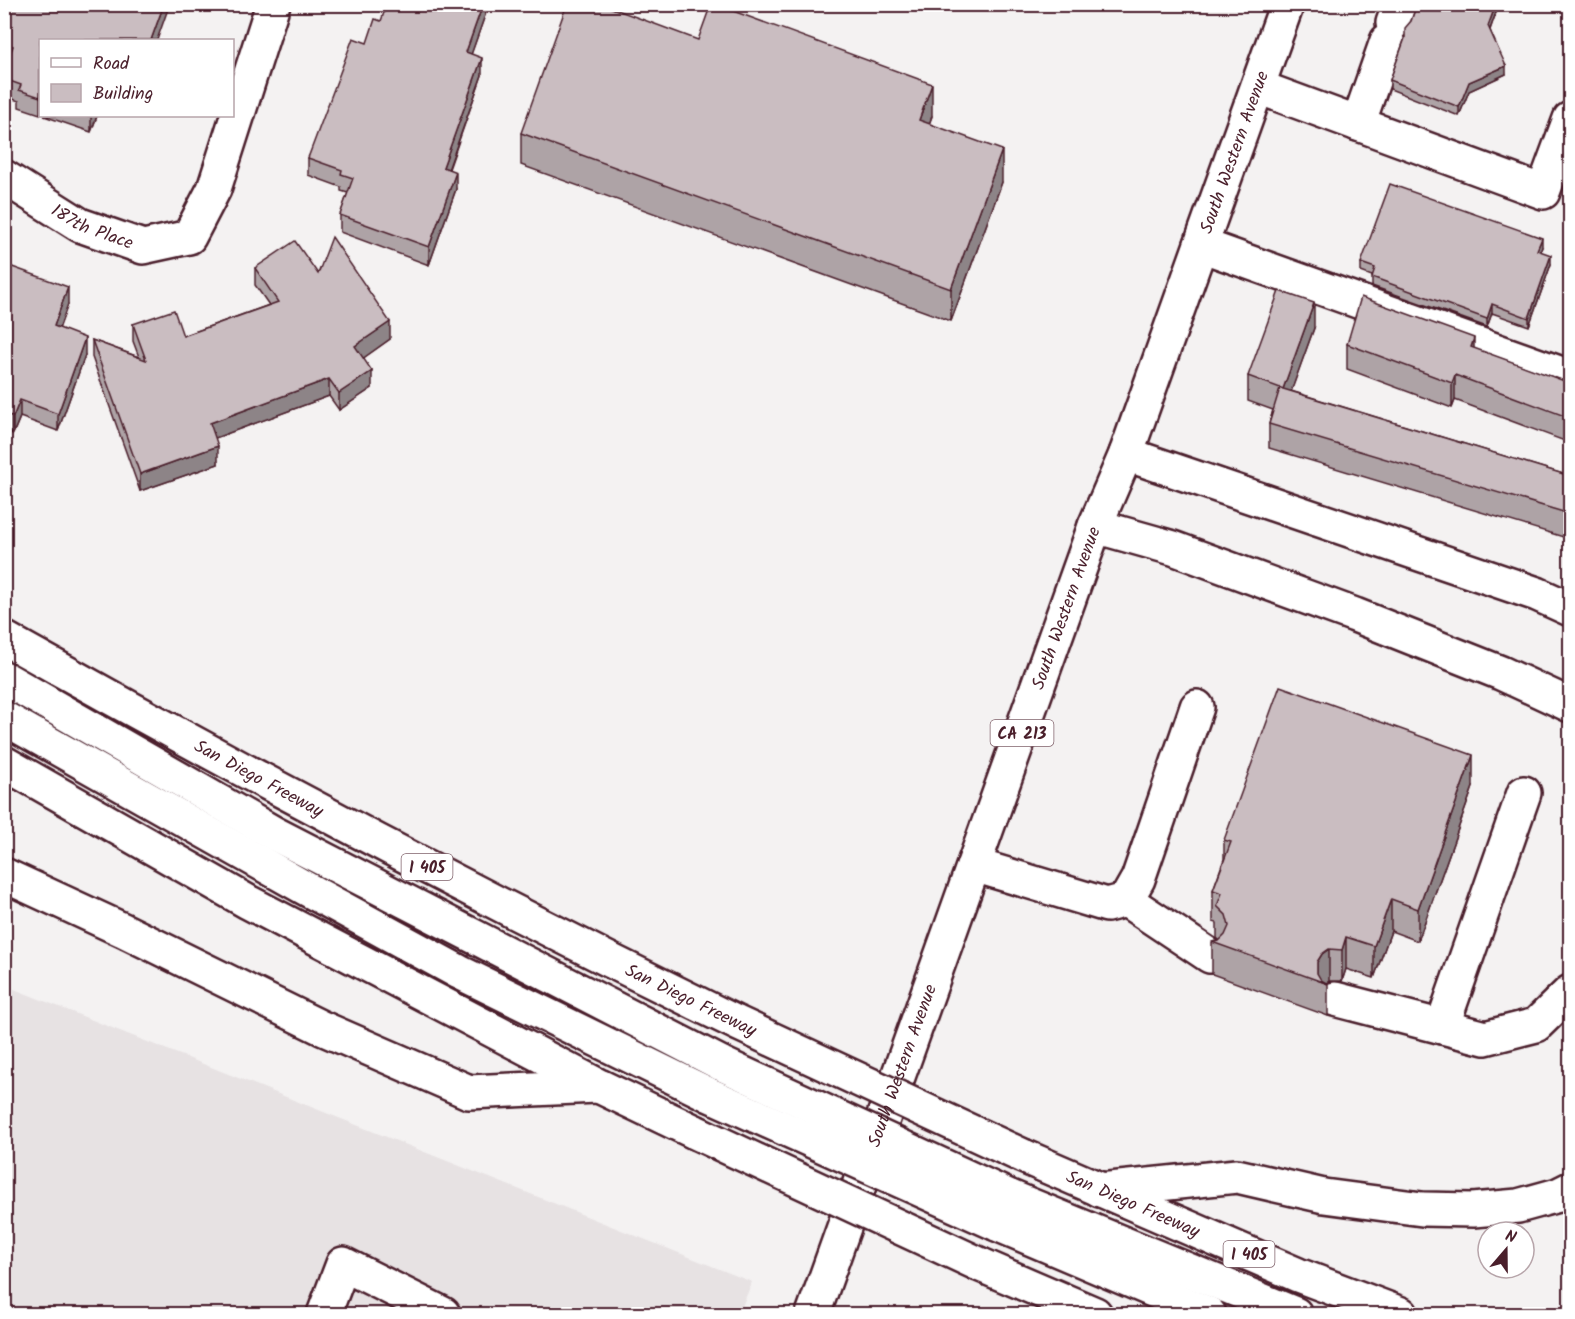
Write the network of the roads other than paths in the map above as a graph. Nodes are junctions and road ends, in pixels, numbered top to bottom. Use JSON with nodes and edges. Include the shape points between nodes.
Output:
{"nodes":[{"id":1,"x":273,"y":4,"type":"edge"},
{"id":2,"x":1287,"y":4,"type":"edge"},
{"id":3,"x":1393,"y":23,"type":"edge"},
{"id":4,"x":1258,"y":87,"type":"junction"},
{"id":5,"x":1570,"y":119,"type":"edge"},
{"id":6,"x":1358,"y":124,"type":"junction"},
{"id":7,"x":4,"y":177,"type":"edge"},
{"id":8,"x":1201,"y":245,"type":"junction"},
{"id":9,"x":1570,"y":377,"type":"edge"},
{"id":10,"x":1126,"y":454,"type":"junction"},
{"id":11,"x":1095,"y":526,"type":"junction"},
{"id":12,"x":1570,"y":609,"type":"edge"},
{"id":13,"x":4,"y":638,"type":"edge"},
{"id":14,"x":4,"y":678,"type":"edge"},
{"id":15,"x":1570,"y":705,"type":"edge"},
{"id":16,"x":1197,"y":707,"type":"dead end"},
{"id":17,"x":4,"y":718,"type":"edge"},
{"id":18,"x":4,"y":763,"type":"edge"},
{"id":19,"x":1524,"y":793,"type":"dead end"},
{"id":20,"x":974,"y":865,"type":"junction"},
{"id":21,"x":4,"y":875,"type":"edge"},
{"id":22,"x":1126,"y":900,"type":"junction"},
{"id":23,"x":1210,"y":956,"type":"dead end"},
{"id":24,"x":1570,"y":992,"type":"edge"},
{"id":25,"x":1335,"y":999,"type":"dead end"},
{"id":26,"x":1442,"y":1027,"type":"junction"},
{"id":27,"x":599,"y":1086,"type":"junction"},
{"id":28,"x":1570,"y":1189,"type":"edge"},
{"id":29,"x":1100,"y":1190,"type":"junction"},
{"id":30,"x":1003,"y":1210,"type":"junction"},
{"id":31,"x":324,"y":1314,"type":"edge"},
{"id":32,"x":443,"y":1314,"type":"edge"},
{"id":33,"x":813,"y":1314,"type":"edge"},
{"id":34,"x":1095,"y":1314,"type":"edge"},
{"id":35,"x":1209,"y":1314,"type":"edge"},
{"id":36,"x":1295,"y":1314,"type":"edge"},
{"id":37,"x":1401,"y":1314,"type":"edge"}],
"edges":[{"from":1,"to":7,"type":"main road","name":"187th Place","via":[[214,189],[189,237],[143,248],[80,225]]},
{"from":2,"to":4,"type":"main road","name":"South Western Avenue"},
{"from":3,"to":6,"type":"main road"},
{"from":4,"to":6,"type":"main road"},
{"from":4,"to":8,"type":"main road","name":"South Western Avenue"},
{"from":5,"to":6,"type":"main road","via":[[1544,192]]},
{"from":8,"to":9,"type":"main road"},
{"from":8,"to":10,"type":"main road","name":"South Western Avenue"},
{"from":10,"to":11,"type":"main road","name":"South Western Avenue"},
{"from":10,"to":12,"type":"main road","via":[[1537,594]]},
{"from":11,"to":15,"type":"main road","via":[[1173,548],[1355,615]]},
{"from":11,"to":20,"type":"main road","name":"South Western Avenue","number":"CA 213"},
{"from":13,"to":29,"type":"main road","name":"San Diego Freeway","number":"I 405","bridge":true,"via":[[240,769],[545,929],[737,1023]]},
{"from":14,"to":30,"type":"main road","bridge":true,"via":[[275,834]]},
{"from":16,"to":22,"type":"main road","via":[[1138,879]]},
{"from":17,"to":30,"type":"main road","bridge":true,"via":[[459,972],[710,1095]]},
{"from":18,"to":27,"type":"main road","via":[[248,902]]},
{"from":19,"to":26,"type":"main road"},
{"from":20,"to":22,"type":"main road","via":[[1107,905]]},
{"from":20,"to":33,"type":"main road","name":"South Western Avenue","number":"CA 213"},
{"from":21,"to":27,"type":"main road","via":[[322,1028],[469,1092]]},
{"from":22,"to":23,"type":"main road"},
{"from":24,"to":26,"type":"main road","via":[[1536,1025],[1485,1038]]},
{"from":25,"to":26,"type":"main road"},
{"from":27,"to":34,"type":"main road","bridge":true,"via":[[981,1265]]},
{"from":28,"to":29,"type":"main road","via":[[1518,1206],[1473,1210],[1422,1209],[1324,1196],[1237,1176]]},
{"from":29,"to":37,"type":"main road","name":"San Diego Freeway","number":"I 405","via":[[1298,1275]]},
{"from":30,"to":35,"type":"main road"},
{"from":30,"to":36,"type":"main road"},
{"from":31,"to":32,"type":"main road","via":[[343,1264]]}]}
